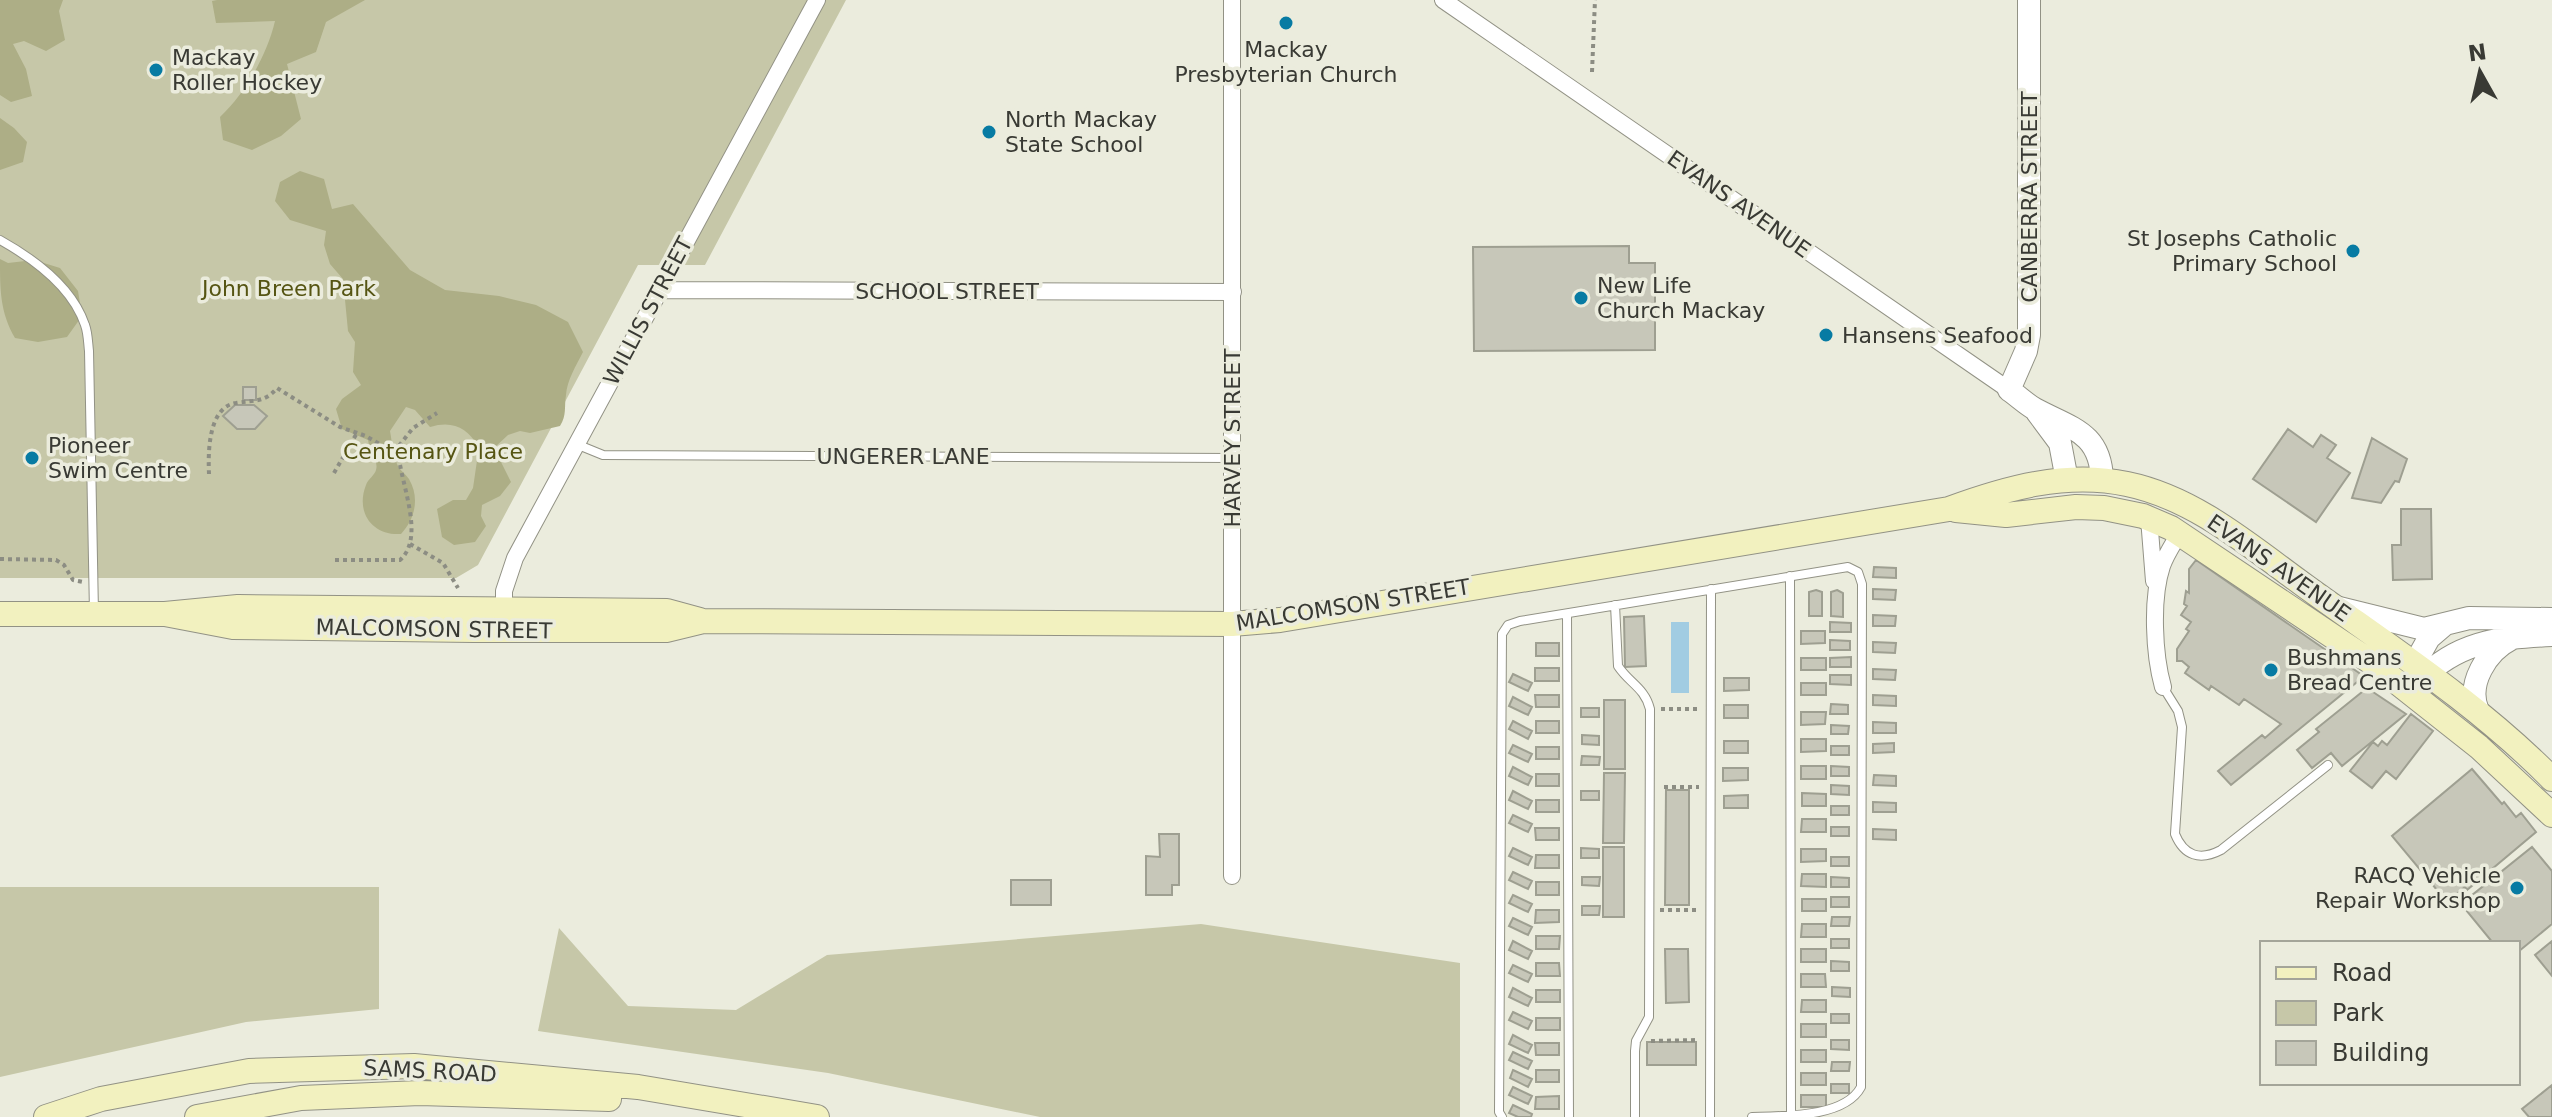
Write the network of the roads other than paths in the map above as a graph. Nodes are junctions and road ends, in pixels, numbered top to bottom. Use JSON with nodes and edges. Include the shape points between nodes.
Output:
{"nodes":[{"id":1,"x":1232,"y":0,"type":"edge"},
{"id":2,"x":1443,"y":0,"type":"edge"},
{"id":3,"x":2029,"y":0,"type":"edge"},
{"id":4,"x":810,"y":4,"type":"edge"},
{"id":5,"x":0,"y":240,"type":"edge"},
{"id":6,"x":661,"y":290,"type":"junction"},
{"id":7,"x":1233,"y":292,"type":"junction"},
{"id":8,"x":2009,"y":390,"type":"junction"},
{"id":9,"x":2034,"y":408,"type":"junction"},
{"id":10,"x":576,"y":444,"type":"junction"},
{"id":11,"x":1232,"y":458,"type":"junction"},
{"id":12,"x":2085,"y":484,"type":"junction"},
{"id":13,"x":2166,"y":495,"type":"junction"},
{"id":14,"x":2067,"y":508,"type":"junction"},
{"id":15,"x":1949,"y":509,"type":"junction"},
{"id":16,"x":2120,"y":510,"type":"junction"},
{"id":17,"x":2149,"y":518,"type":"junction"},
{"id":18,"x":2180,"y":532,"type":"junction"},
{"id":19,"x":1790,"y":576,"type":"junction"},
{"id":20,"x":1711,"y":589,"type":"junction"},
{"id":21,"x":2157,"y":599,"type":"junction"},
{"id":22,"x":1615,"y":605,"type":"junction"},
{"id":23,"x":2334,"y":607,"type":"junction"},
{"id":24,"x":0,"y":614,"type":"edge"},
{"id":25,"x":94,"y":614,"type":"junction"},
{"id":26,"x":1567,"y":614,"type":"junction"},
{"id":27,"x":2552,"y":619,"type":"edge"},
{"id":28,"x":504,"y":620,"type":"junction"},
{"id":29,"x":1232,"y":624,"type":"junction"},
{"id":30,"x":2443,"y":626,"type":"junction"},
{"id":31,"x":2552,"y":635,"type":"edge"},
{"id":32,"x":2520,"y":636,"type":"junction"},
{"id":33,"x":2421,"y":668,"type":"junction"},
{"id":34,"x":2163,"y":687,"type":"joint"},
{"id":35,"x":2409,"y":691,"type":"junction"},
{"id":36,"x":2478,"y":711,"type":"junction"},
{"id":37,"x":2328,"y":765,"type":"dead end"},
{"id":38,"x":2552,"y":779,"type":"edge"},
{"id":39,"x":2552,"y":815,"type":"edge"},
{"id":40,"x":1232,"y":876,"type":"dead end"},
{"id":41,"x":1791,"y":1116,"type":"edge"},
{"id":42,"x":46,"y":1117,"type":"edge"},
{"id":43,"x":197,"y":1117,"type":"edge"},
{"id":44,"x":802,"y":1117,"type":"edge"},
{"id":45,"x":817,"y":1117,"type":"edge"},
{"id":46,"x":1502,"y":1117,"type":"edge"},
{"id":47,"x":1569,"y":1117,"type":"edge"},
{"id":48,"x":1635,"y":1117,"type":"edge"},
{"id":49,"x":1710,"y":1117,"type":"edge"},
{"id":50,"x":1752,"y":1117,"type":"edge"}],
"edges":[{"from":1,"to":7,"type":"street","name":"HARVEY STREET"},
{"from":2,"to":8,"type":"street","name":"EVANS AVENUE"},
{"from":3,"to":8,"type":"street","name":"CANBERRA STREET","via":[[2029,335]]},
{"from":4,"to":6,"type":"street","name":"WILLIS STREET"},
{"from":5,"to":25,"type":"lane","via":[[39,264],[63,288],[86,326]]},
{"from":6,"to":7,"type":"street","name":"SCHOOL STREET"},
{"from":6,"to":10,"type":"street","name":"WILLIS STREET"},
{"from":7,"to":11,"type":"street","name":"HARVEY STREET"},
{"from":8,"to":9,"type":"street","name":"EVANS AVENUE"},
{"from":9,"to":12,"type":"street","name":"EVANS AVENUE"},
{"from":9,"to":12,"type":"street","name":"EVANS AVENUE","via":[[2067,423],[2093,444],[2100,461]]},
{"from":10,"to":11,"type":"lane","name":"UNGERER LANE","via":[[603,455]]},
{"from":10,"to":28,"type":"street","name":"WILLIS STREET","via":[[515,558],[504,591]]},
{"from":11,"to":29,"type":"street","name":"HARVEY STREET"},
{"from":12,"to":13,"type":"main road","name":"EVANS AVENUE"},
{"from":12,"to":14,"type":"main road"},
{"from":12,"to":15,"type":"main road","name":"MALCOMSON STREET","via":[[2004,490]]},
{"from":12,"to":16,"type":"main road","name":"EVANS AVENUE"},
{"from":13,"to":18,"type":"main road"},
{"from":13,"to":23,"type":"main road","name":"EVANS AVENUE","via":[[2208,517]]},
{"from":14,"to":15,"type":"main road","name":"MALCOMSON STREET","via":[[2006,515]]},
{"from":14,"to":16,"type":"main road","name":"EVANS AVENUE"},
{"from":15,"to":29,"type":"main road","name":"MALCOMSON STREET"},
{"from":16,"to":17,"type":"main road","name":"EVANS AVENUE"},
{"from":17,"to":18,"type":"main road","name":"EVANS AVENUE"},
{"from":17,"to":21,"type":"street"},
{"from":18,"to":21,"type":"street","via":[[2163,564]]},
{"from":18,"to":35,"type":"main road","name":"EVANS AVENUE"},
{"from":19,"to":20,"type":"lane"},
{"from":19,"to":41,"type":"lane"},
{"from":19,"to":41,"type":"lane","via":[[1848,567],[1858,572],[1862,584],[1861,1087],[1855,1101],[1842,1110]]},
{"from":20,"to":22,"type":"lane"},
{"from":20,"to":49,"type":"lane"},
{"from":21,"to":34,"type":"street","via":[[2157,660]]},
{"from":22,"to":26,"type":"lane"},
{"from":22,"to":48,"type":"lane","via":[[1618,666],[1642,689],[1650,709],[1649,1017],[1636,1041]]},
{"from":23,"to":30,"type":"street","via":[[2424,629]]},
{"from":23,"to":33,"type":"main road","name":"EVANS AVENUE"},
{"from":24,"to":25,"type":"main road","name":"MALCOMSON STREET"},
{"from":25,"to":28,"type":"main road","name":"MALCOMSON STREET","via":[[238,607]]},
{"from":26,"to":46,"type":"lane","via":[[1508,625],[1500,647]]},
{"from":26,"to":47,"type":"lane"},
{"from":27,"to":30,"type":"street","via":[[2469,618]]},
{"from":28,"to":29,"type":"main road","name":"MALCOMSON STREET","via":[[667,611],[703,621]]},
{"from":29,"to":40,"type":"street","name":"HARVEY STREET"},
{"from":30,"to":33,"type":"street","via":[[2429,638]]},
{"from":31,"to":32,"type":"street"},
{"from":32,"to":33,"type":"street","via":[[2472,645]]},
{"from":32,"to":36,"type":"street","via":[[2503,643],[2485,662],[2475,691]]},
{"from":33,"to":35,"type":"main road"},
{"from":33,"to":36,"type":"main road","name":"EVANS AVENUE"},
{"from":34,"to":37,"type":"lane","via":[[2181,721],[2174,831],[2189,854],[2221,850]]},
{"from":35,"to":39,"type":"main road","name":"EVANS AVENUE"},
{"from":36,"to":38,"type":"main road","name":"EVANS AVENUE"},
{"from":41,"to":50,"type":"lane"},
{"from":42,"to":45,"type":"main road","name":"SAMS ROAD","via":[[101,1099],[249,1071],[414,1066],[638,1087]]},
{"from":43,"to":44,"type":"main road","name":"SAMS ROAD","via":[[301,1098],[420,1093],[635,1101]]}]}
